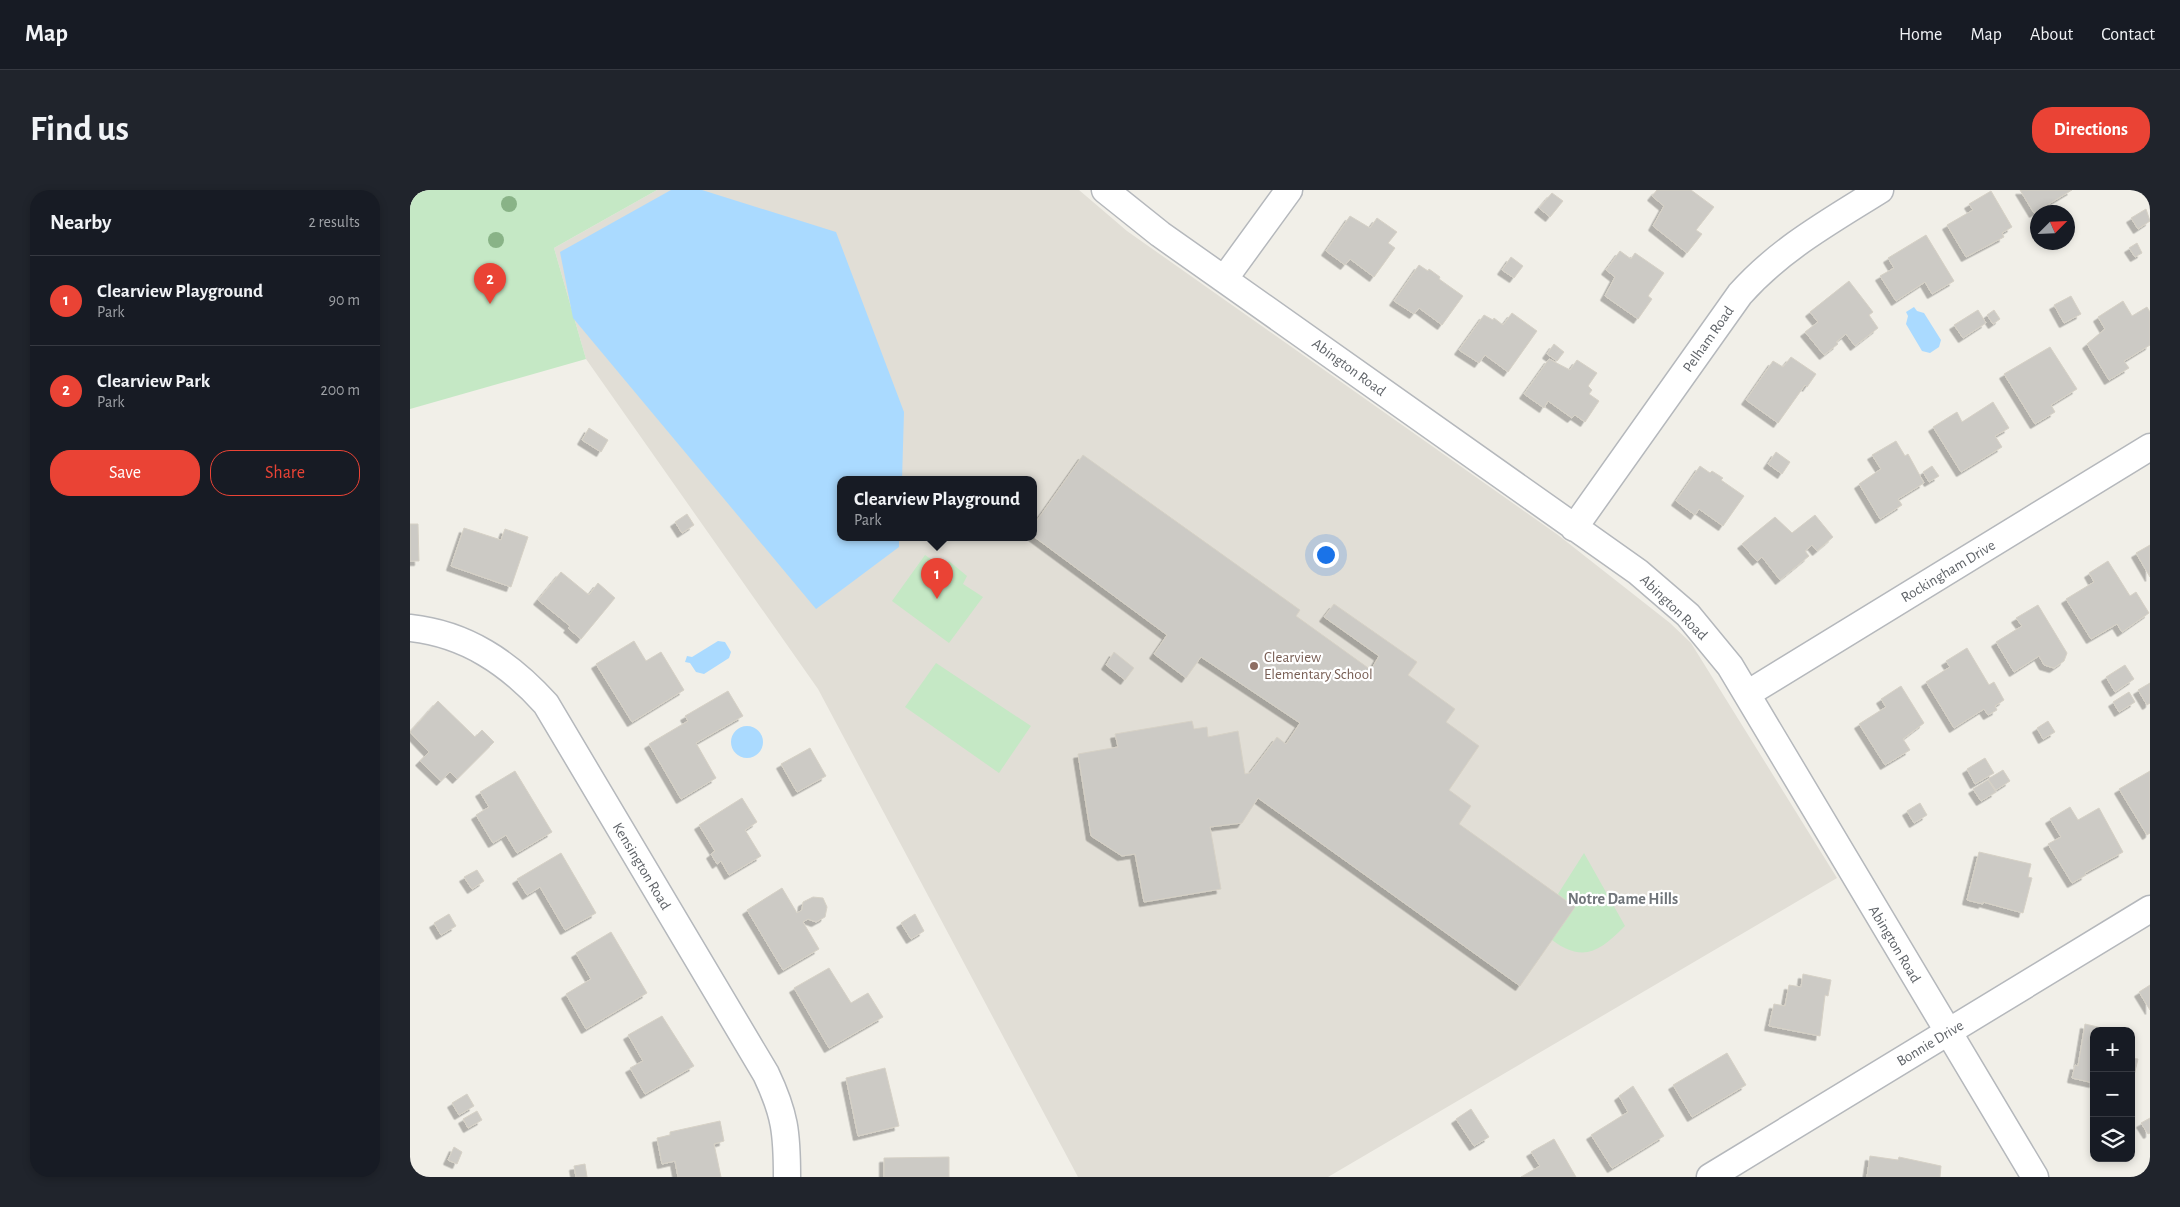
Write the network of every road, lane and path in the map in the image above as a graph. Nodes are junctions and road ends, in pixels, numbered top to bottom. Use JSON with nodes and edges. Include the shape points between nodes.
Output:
{"nodes":[{"id":1,"x":1105,"y":190,"type":"edge"},
{"id":2,"x":1289,"y":190,"type":"edge"},
{"id":3,"x":1880,"y":190,"type":"edge"},
{"id":4,"x":1225,"y":278,"type":"junction"},
{"id":5,"x":2150,"y":448,"type":"edge"},
{"id":6,"x":1574,"y":528,"type":"junction"},
{"id":7,"x":410,"y":628,"type":"edge"},
{"id":8,"x":1747,"y":694,"type":"junction"},
{"id":9,"x":2150,"y":909,"type":"edge"},
{"id":10,"x":1948,"y":1032,"type":"junction"},
{"id":11,"x":787,"y":1177,"type":"edge"},
{"id":12,"x":1710,"y":1177,"type":"edge"},
{"id":13,"x":2035,"y":1177,"type":"edge"}],
"edges":[{"from":1,"to":4,"type":"street","name":"Abington Road","via":[[1134,216]]},
{"from":2,"to":4,"type":"street"},
{"from":3,"to":6,"type":"street","name":"Pelham Road","via":[[1790,246],[1756,276]]},
{"from":4,"to":6,"type":"street","name":"Abington Road"},
{"from":5,"to":8,"type":"street","name":"Rockingham Drive"},
{"from":6,"to":8,"type":"street","name":"Abington Road","via":[[1638,572],[1688,615],[1710,640]]},
{"from":7,"to":11,"type":"street","name":"Kensington Road","via":[[433,630],[479,648],[526,682],[546,704],[766,1074],[780,1104],[787,1138]]},
{"from":8,"to":10,"type":"street","name":"Abington Road"},
{"from":9,"to":10,"type":"street","name":"Bonnie Drive"},
{"from":10,"to":12,"type":"street","name":"Bonnie Drive"},
{"from":10,"to":13,"type":"street","name":"Abington Road"}]}
